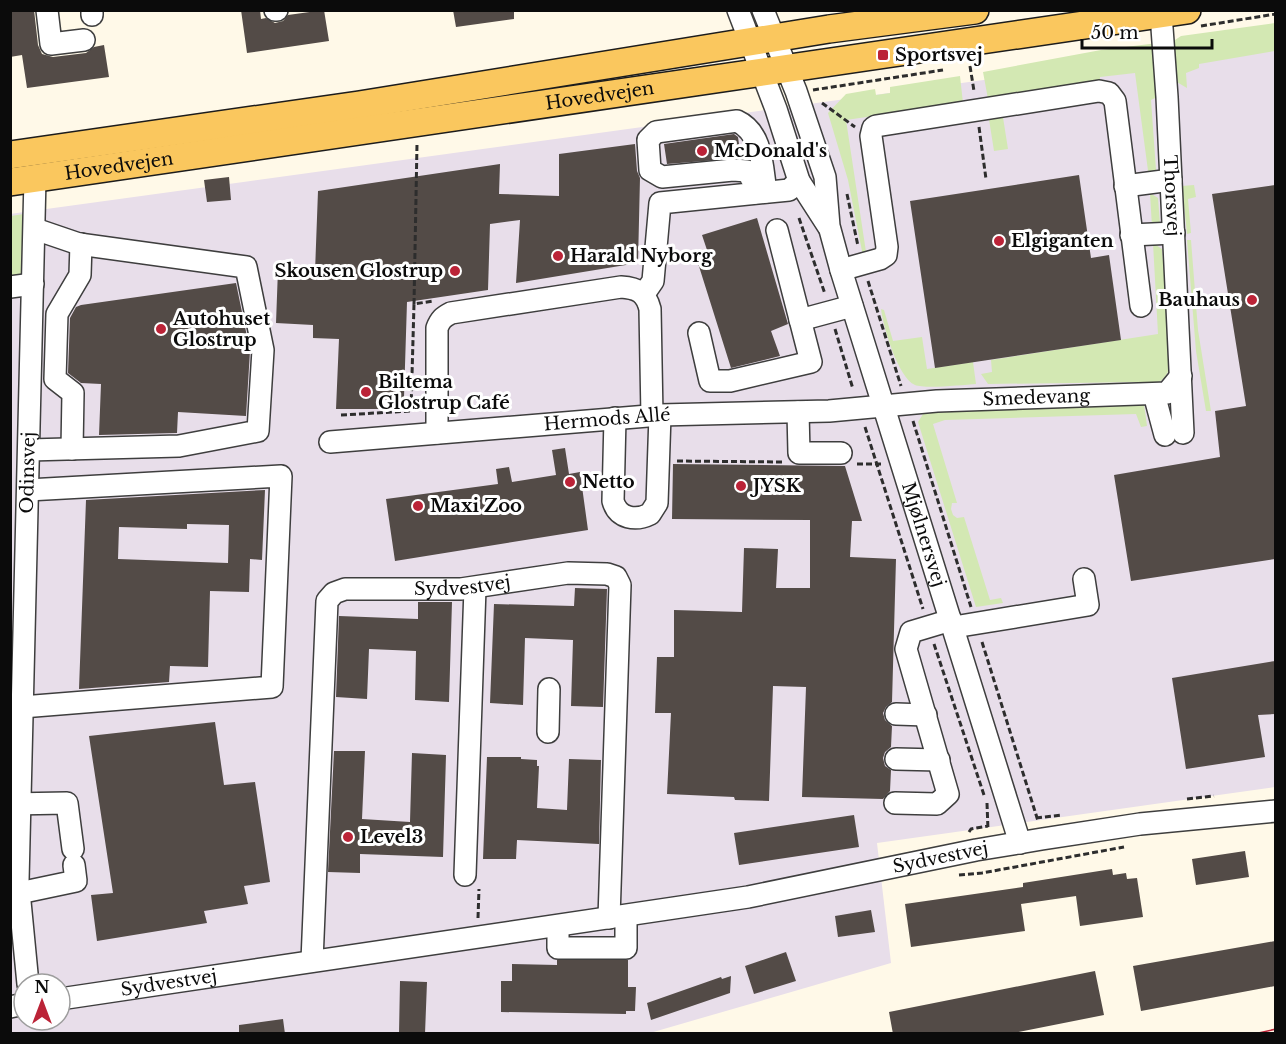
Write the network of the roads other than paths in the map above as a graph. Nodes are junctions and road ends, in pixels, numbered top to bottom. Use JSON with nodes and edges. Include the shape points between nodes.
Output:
{"nodes":[{"id":1,"x":46,"y":10,"type":"edge"},
{"id":2,"x":738,"y":10,"type":"edge"},
{"id":3,"x":763,"y":10,"type":"edge"},
{"id":4,"x":975,"y":10,"type":"edge"},
{"id":5,"x":1174,"y":12,"type":"edge"},
{"id":6,"x":84,"y":39,"type":"dead end"},
{"id":7,"x":762,"y":40,"type":"junction"},
{"id":8,"x":774,"y":71,"type":"junction"},
{"id":9,"x":10,"y":155,"type":"edge"},
{"id":10,"x":23,"y":180,"type":"edge"},
{"id":11,"x":1171,"y":180,"type":"junction"},
{"id":12,"x":794,"y":185,"type":"junction"},
{"id":13,"x":1125,"y":186,"type":"junction"},
{"id":14,"x":761,"y":192,"type":"junction"},
{"id":15,"x":829,"y":226,"type":"junction"},
{"id":16,"x":35,"y":229,"type":"junction"},
{"id":17,"x":777,"y":230,"type":"dead end"},
{"id":18,"x":1174,"y":233,"type":"junction"},
{"id":19,"x":1131,"y":235,"type":"junction"},
{"id":20,"x":81,"y":244,"type":"junction"},
{"id":21,"x":841,"y":270,"type":"junction"},
{"id":22,"x":33,"y":284,"type":"junction"},
{"id":23,"x":10,"y":287,"type":"edge"},
{"id":24,"x":644,"y":294,"type":"junction"},
{"id":25,"x":852,"y":306,"type":"junction"},
{"id":26,"x":1140,"y":306,"type":"dead end"},
{"id":27,"x":800,"y":320,"type":"junction"},
{"id":28,"x":699,"y":333,"type":"dead end"},
{"id":29,"x":1181,"y":376,"type":"junction"},
{"id":30,"x":1154,"y":394,"type":"junction"},
{"id":31,"x":883,"y":407,"type":"junction"},
{"id":32,"x":798,"y":412,"type":"junction"},
{"id":33,"x":656,"y":416,"type":"junction"},
{"id":34,"x":615,"y":418,"type":"junction"},
{"id":35,"x":438,"y":433,"type":"junction"},
{"id":36,"x":330,"y":442,"type":"dead end"},
{"id":37,"x":72,"y":449,"type":"junction"},
{"id":38,"x":29,"y":450,"type":"junction"},
{"id":39,"x":847,"y":458,"type":"road end"},
{"id":40,"x":28,"y":490,"type":"junction"},
{"id":41,"x":18,"y":556,"type":"edge"},
{"id":42,"x":1084,"y":579,"type":"dead end"},
{"id":43,"x":475,"y":588,"type":"junction"},
{"id":44,"x":952,"y":623,"type":"junction"},
{"id":45,"x":17,"y":651,"type":"edge"},
{"id":46,"x":549,"y":689,"type":"dead end"},
{"id":47,"x":22,"y":707,"type":"junction"},
{"id":48,"x":896,"y":714,"type":"dead end"},
{"id":49,"x":926,"y":715,"type":"junction"},
{"id":50,"x":548,"y":732,"type":"dead end"},
{"id":51,"x":896,"y":759,"type":"dead end"},
{"id":52,"x":939,"y":760,"type":"junction"},
{"id":53,"x":895,"y":803,"type":"dead end"},
{"id":54,"x":15,"y":804,"type":"edge"},
{"id":55,"x":1275,"y":811,"type":"edge"},
{"id":56,"x":1020,"y":843,"type":"junction"},
{"id":57,"x":472,"y":880,"type":"road end"},
{"id":58,"x":19,"y":893,"type":"junction"},
{"id":59,"x":618,"y":917,"type":"junction"},
{"id":60,"x":558,"y":926,"type":"junction"},
{"id":61,"x":312,"y":961,"type":"junction"},
{"id":62,"x":27,"y":972,"type":"edge"},
{"id":63,"x":72,"y":997,"type":"edge"}],
"edges":[{"from":1,"to":6,"type":"street","via":[[51,44]]},
{"from":2,"to":7,"type":"street"},
{"from":3,"to":7,"type":"street"},
{"from":4,"to":7,"type":"main road","name":"Hovedvejen"},
{"from":5,"to":8,"type":"main road","name":"Hovedvejen"},
{"from":5,"to":11,"type":"street","name":"Thorsvej","via":[[1167,98]]},
{"from":7,"to":8,"type":"street"},
{"from":7,"to":9,"type":"main road","name":"Hovedvejen","via":[[359,105]]},
{"from":8,"to":10,"type":"main road","name":"Hovedvejen"},
{"from":8,"to":12,"type":"street","name":"Mjølnersvej"},
{"from":8,"to":15,"type":"street","name":"Mjølnersvej","via":[[825,177]]},
{"from":10,"to":16,"type":"street","name":"Odinsvej"},
{"from":11,"to":13,"type":"street"},
{"from":11,"to":18,"type":"street","name":"Thorsvej"},
{"from":12,"to":14,"type":"street"},
{"from":12,"to":15,"type":"street","name":"Mjølnersvej"},
{"from":13,"to":19,"type":"street"},
{"from":13,"to":21,"type":"street","via":[[1115,101],[1109,93],[1099,91],[881,123],[871,132],[886,255]]},
{"from":14,"to":14,"type":"street","via":[[758,144],[747,126],[737,121],[656,132],[648,140],[650,170],[662,177],[747,171]]},
{"from":14,"to":24,"type":"street","via":[[660,203],[653,281]]},
{"from":15,"to":21,"type":"street","name":"Mjølnersvej"},
{"from":16,"to":20,"type":"street"},
{"from":16,"to":22,"type":"street","name":"Odinsvej"},
{"from":17,"to":27,"type":"street"},
{"from":18,"to":19,"type":"street"},
{"from":18,"to":29,"type":"street","name":"Thorsvej"},
{"from":19,"to":26,"type":"street"},
{"from":20,"to":37,"type":"street","via":[[80,275],[57,314],[55,379],[73,393]]},
{"from":20,"to":37,"type":"street","via":[[246,267],[263,350],[258,431],[179,446]]},
{"from":21,"to":25,"type":"street","name":"Mjølnersvej"},
{"from":22,"to":23,"type":"street"},
{"from":22,"to":38,"type":"street","name":"Odinsvej"},
{"from":24,"to":33,"type":"street","via":[[650,309]]},
{"from":24,"to":35,"type":"street","via":[[621,287],[444,317],[437,328]]},
{"from":25,"to":27,"type":"street"},
{"from":25,"to":31,"type":"street","name":"Mjølnersvej"},
{"from":27,"to":28,"type":"street","via":[[812,362],[730,381],[710,381]]},
{"from":29,"to":30,"type":"street","name":"Smedevang","via":[[1167,393]]},
{"from":29,"to":30,"type":"street","name":"Thorsvej","via":[[1174,434]]},
{"from":30,"to":31,"type":"street","name":"Smedevang","via":[[937,401]]},
{"from":31,"to":32,"type":"street","name":"Hermods Allé"},
{"from":31,"to":44,"type":"street","name":"Mjølnersvej"},
{"from":32,"to":33,"type":"street","name":"Hermods Allé"},
{"from":32,"to":39,"type":"street","via":[[799,453]]},
{"from":33,"to":34,"type":"street","name":"Hermods Allé"},
{"from":33,"to":34,"type":"street","via":[[659,460],[655,508],[644,517],[623,516],[613,501]]},
{"from":34,"to":35,"type":"street","name":"Hermods Allé"},
{"from":35,"to":36,"type":"street","name":"Hermods Allé"},
{"from":37,"to":38,"type":"street"},
{"from":38,"to":40,"type":"street","name":"Odinsvej"},
{"from":40,"to":41,"type":"street","name":"Odinsvej"},
{"from":40,"to":47,"type":"street","via":[[281,476],[272,687]]},
{"from":41,"to":45,"type":"street","name":"Odinsvej"},
{"from":42,"to":44,"type":"street","via":[[1088,605]]},
{"from":43,"to":57,"type":"street"},
{"from":43,"to":59,"type":"street","name":"Sydvestvej","via":[[568,573],[608,574],[619,581]]},
{"from":43,"to":61,"type":"street","name":"Sydvestvej","via":[[345,589],[327,601]]},
{"from":44,"to":49,"type":"street","via":[[911,632],[906,649]]},
{"from":44,"to":56,"type":"street","name":"Mjølnersvej"},
{"from":45,"to":47,"type":"street","name":"Odinsvej"},
{"from":46,"to":50,"type":"street"},
{"from":47,"to":54,"type":"street","name":"Odinsvej"},
{"from":48,"to":49,"type":"street"},
{"from":49,"to":52,"type":"street"},
{"from":51,"to":52,"type":"street"},
{"from":52,"to":53,"type":"street","via":[[948,794],[937,804]]},
{"from":54,"to":58,"type":"street","name":"Odinsvej"},
{"from":54,"to":58,"type":"street","via":[[68,803],[76,881]]},
{"from":55,"to":56,"type":"street","name":"Sydvestvej","via":[[1140,824]]},
{"from":56,"to":59,"type":"street","name":"Sydvestvej","via":[[768,893]]},
{"from":58,"to":62,"type":"street","name":"Odinsvej"},
{"from":59,"to":60,"type":"street","name":"Sydvestvej"},
{"from":59,"to":60,"type":"street","via":[[626,948],[558,948]]},
{"from":60,"to":61,"type":"street","name":"Sydvestvej"},
{"from":61,"to":63,"type":"street","name":"Sydvestvej"}]}
